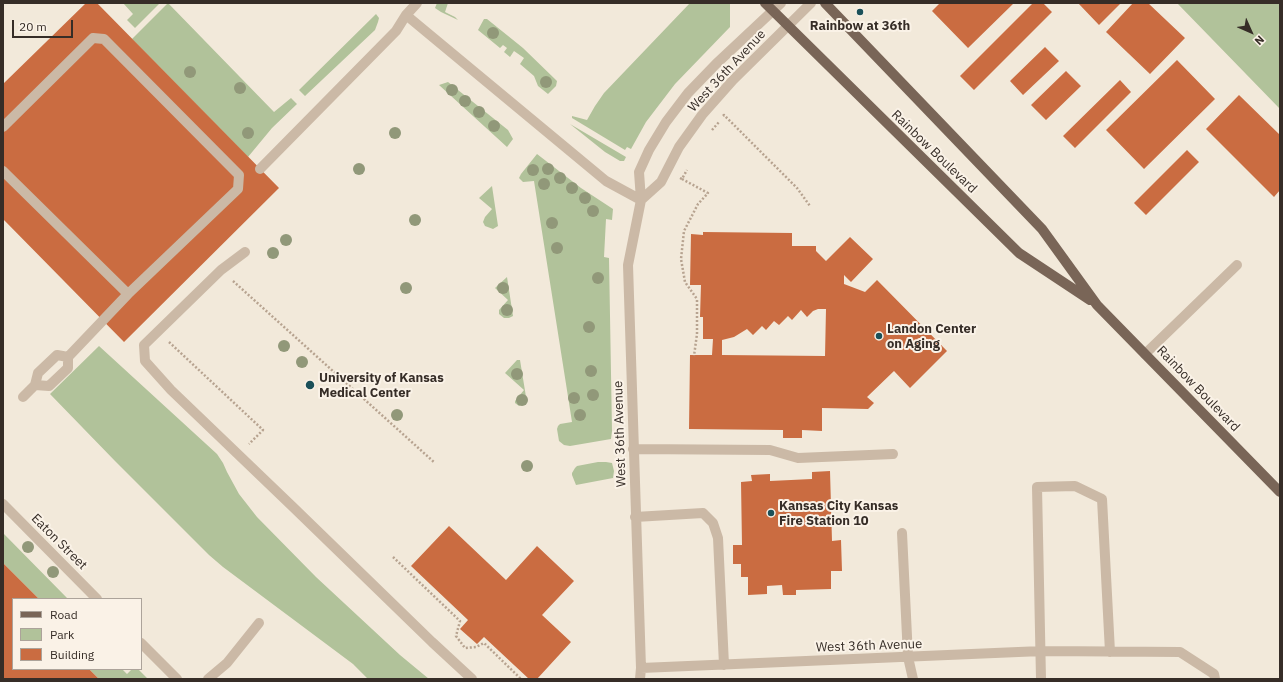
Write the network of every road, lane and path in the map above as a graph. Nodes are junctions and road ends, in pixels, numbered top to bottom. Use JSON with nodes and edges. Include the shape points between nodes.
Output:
{"nodes":[{"id":1,"x":417,"y":3,"type":"edge"},
{"id":2,"x":765,"y":3,"type":"edge"},
{"id":3,"x":781,"y":3,"type":"edge"},
{"id":4,"x":811,"y":3,"type":"edge"},
{"id":5,"x":825,"y":3,"type":"edge"},
{"id":6,"x":773,"y":11,"type":"junction"},
{"id":7,"x":406,"y":15,"type":"junction"},
{"id":8,"x":788,"y":27,"type":"junction"},
{"id":9,"x":3,"y":127,"type":"edge"},
{"id":10,"x":710,"y":133,"type":"dead end"},
{"id":11,"x":689,"y":165,"type":"dead end"},
{"id":12,"x":260,"y":169,"type":"dead end"},
{"id":13,"x":3,"y":171,"type":"edge"},
{"id":14,"x":678,"y":177,"type":"dead end"},
{"id":15,"x":682,"y":179,"type":"junction"},
{"id":16,"x":642,"y":200,"type":"junction"},
{"id":17,"x":810,"y":206,"type":"dead end"},
{"id":18,"x":245,"y":252,"type":"dead end"},
{"id":19,"x":1238,"y":266,"type":"dead end"},
{"id":20,"x":232,"y":280,"type":"dead end"},
{"id":21,"x":128,"y":294,"type":"junction"},
{"id":22,"x":1097,"y":305,"type":"junction"},
{"id":23,"x":169,"y":342,"type":"dead end"},
{"id":24,"x":1145,"y":354,"type":"junction"},
{"id":25,"x":694,"y":356,"type":"dead end"},
{"id":26,"x":68,"y":357,"type":"junction"},
{"id":27,"x":35,"y":384,"type":"junction"},
{"id":28,"x":23,"y":397,"type":"dead end"},
{"id":29,"x":255,"y":449,"type":"dead end"},
{"id":30,"x":634,"y":449,"type":"junction"},
{"id":31,"x":893,"y":454,"type":"dead end"},
{"id":32,"x":435,"y":463,"type":"dead end"},
{"id":33,"x":1280,"y":492,"type":"edge"},
{"id":34,"x":3,"y":504,"type":"edge"},
{"id":35,"x":635,"y":517,"type":"junction"},
{"id":36,"x":902,"y":533,"type":"dead end"},
{"id":37,"x":393,"y":557,"type":"dead end"},
{"id":38,"x":96,"y":598,"type":"edge"},
{"id":39,"x":258,"y":623,"type":"dead end"},
{"id":40,"x":142,"y":644,"type":"edge"},
{"id":41,"x":1042,"y":651,"type":"junction"},
{"id":42,"x":1110,"y":652,"type":"junction"},
{"id":43,"x":908,"y":657,"type":"junction"},
{"id":44,"x":724,"y":665,"type":"junction"},
{"id":45,"x":641,"y":668,"type":"junction"},
{"id":46,"x":177,"y":679,"type":"edge"},
{"id":47,"x":208,"y":679,"type":"edge"},
{"id":48,"x":472,"y":679,"type":"edge"},
{"id":49,"x":521,"y":679,"type":"edge"},
{"id":50,"x":640,"y":679,"type":"edge"},
{"id":51,"x":914,"y":679,"type":"edge"},
{"id":52,"x":1042,"y":679,"type":"edge"},
{"id":53,"x":1215,"y":679,"type":"edge"}],
"edges":[{"from":1,"to":7,"type":"street"},
{"from":2,"to":6,"type":"main road","name":"Rainbow Boulevard"},
{"from":3,"to":6,"type":"street","name":"West 36th Avenue"},
{"from":4,"to":8,"type":"street","name":"West 36th Avenue"},
{"from":5,"to":22,"type":"main road","name":"Rainbow Boulevard","via":[[1042,229]]},
{"from":6,"to":8,"type":"main road","name":"Rainbow Boulevard"},
{"from":6,"to":16,"type":"street","name":"West 36th Avenue","via":[[688,93],[666,122],[639,172]]},
{"from":7,"to":12,"type":"street","via":[[396,31]]},
{"from":7,"to":16,"type":"street","via":[[606,181]]},
{"from":8,"to":16,"type":"street","name":"West 36th Avenue","via":[[733,80],[702,115],[679,147],[661,182]]},
{"from":8,"to":22,"type":"main road","name":"Rainbow Boulevard","via":[[1019,253]]},
{"from":9,"to":21,"type":"street","via":[[93,38],[104,39],[239,175],[238,189]]},
{"from":10,"to":17,"type":"path","via":[[724,115],[797,188]]},
{"from":11,"to":15,"type":"path"},
{"from":13,"to":21,"type":"street"},
{"from":14,"to":15,"type":"path"},
{"from":15,"to":25,"type":"path","via":[[708,193],[698,204],[684,231],[682,258],[685,282],[697,299]]},
{"from":16,"to":30,"type":"street","name":"West 36th Avenue","via":[[628,265]]},
{"from":18,"to":48,"type":"street","via":[[221,270],[144,345],[145,361],[170,390]]},
{"from":19,"to":24,"type":"street"},
{"from":20,"to":32,"type":"path"},
{"from":21,"to":26,"type":"street"},
{"from":22,"to":24,"type":"main road","name":"Rainbow Boulevard"},
{"from":23,"to":29,"type":"path","via":[[263,430],[249,444]]},
{"from":24,"to":33,"type":"main road","name":"Rainbow Boulevard"},
{"from":26,"to":27,"type":"street","via":[[57,354],[38,373]]},
{"from":26,"to":27,"type":"street","via":[[68,368],[49,386]]},
{"from":27,"to":28,"type":"street"},
{"from":30,"to":31,"type":"street","via":[[770,450],[798,458]]},
{"from":30,"to":35,"type":"street","name":"West 36th Avenue"},
{"from":34,"to":38,"type":"street","name":"Eaton Street"},
{"from":35,"to":44,"type":"street","via":[[703,513],[713,523],[718,538]]},
{"from":35,"to":45,"type":"street","name":"West 36th Avenue"},
{"from":36,"to":43,"type":"street"},
{"from":37,"to":49,"type":"path","via":[[460,621],[456,636],[465,648],[484,643]]},
{"from":39,"to":47,"type":"street","via":[[226,663]]},
{"from":40,"to":46,"type":"street"},
{"from":41,"to":42,"type":"street","name":"West 36th Avenue"},
{"from":41,"to":42,"type":"street","via":[[1037,487],[1075,486],[1102,499]]},
{"from":41,"to":43,"type":"street","name":"West 36th Avenue"},
{"from":41,"to":52,"type":"street"},
{"from":42,"to":53,"type":"street","name":"West 36th Avenue","via":[[1180,652],[1214,674]]},
{"from":43,"to":44,"type":"street","name":"West 36th Avenue"},
{"from":43,"to":51,"type":"street"},
{"from":44,"to":45,"type":"street","name":"West 36th Avenue"},
{"from":45,"to":50,"type":"street","name":"West 36th Avenue"}]}
